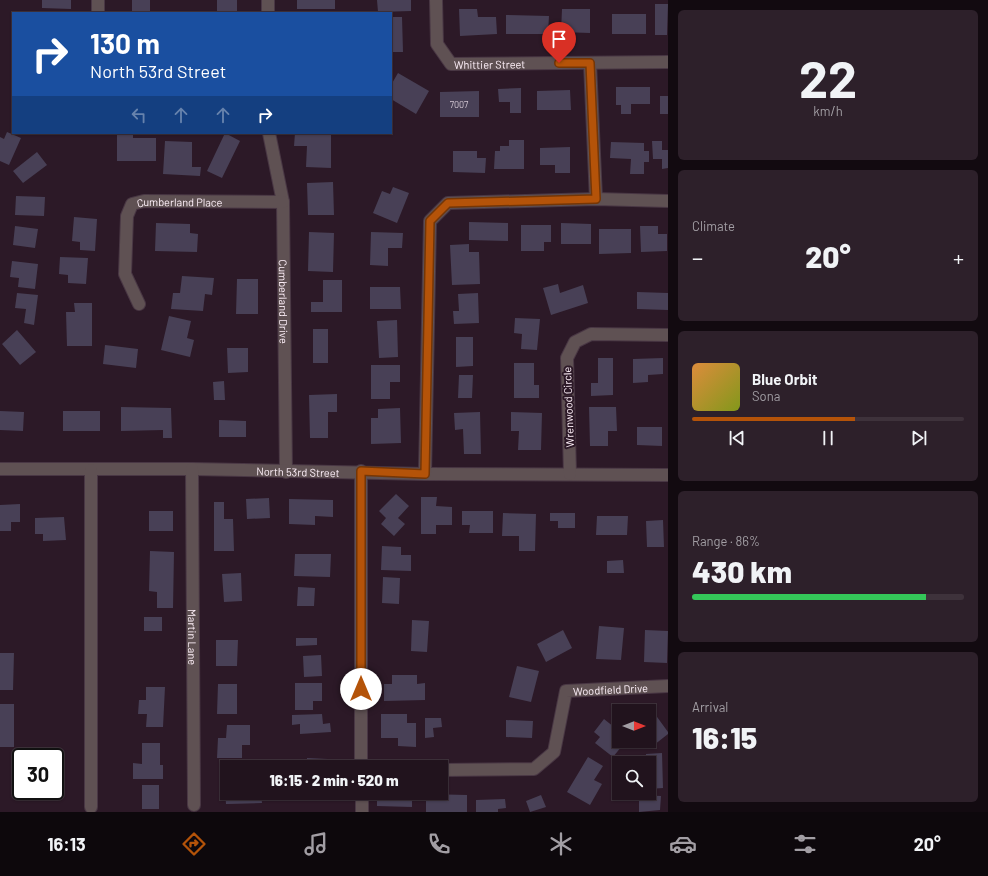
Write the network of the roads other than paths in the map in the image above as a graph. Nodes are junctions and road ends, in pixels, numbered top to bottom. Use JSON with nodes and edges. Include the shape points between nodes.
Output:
{"nodes":[{"id":1,"x":98,"y":0,"type":"edge"},
{"id":2,"x":268,"y":0,"type":"edge"},
{"id":3,"x":436,"y":0,"type":"edge"},
{"id":4,"x":98,"y":12,"type":"edge"},
{"id":5,"x":268,"y":12,"type":"edge"},
{"id":6,"x":668,"y":62,"type":"edge"},
{"id":7,"x":590,"y":63,"type":"junction"},
{"id":8,"x":269,"y":134,"type":"edge"},
{"id":9,"x":596,"y":199,"type":"junction"},
{"id":10,"x":668,"y":201,"type":"edge"},
{"id":11,"x":283,"y":202,"type":"junction"},
{"id":12,"x":139,"y":304,"type":"dead end"},
{"id":13,"x":668,"y":335,"type":"edge"},
{"id":14,"x":0,"y":469,"type":"edge"},
{"id":15,"x":192,"y":469,"type":"junction"},
{"id":16,"x":91,"y":470,"type":"junction"},
{"id":17,"x":361,"y":471,"type":"junction"},
{"id":18,"x":286,"y":472,"type":"junction"},
{"id":19,"x":425,"y":474,"type":"junction"},
{"id":20,"x":570,"y":474,"type":"junction"},
{"id":21,"x":668,"y":475,"type":"edge"},
{"id":22,"x":668,"y":686,"type":"edge"},
{"id":23,"x":361,"y":760,"type":"edge"},
{"id":24,"x":448,"y":770,"type":"edge"},
{"id":25,"x":362,"y":800,"type":"edge"},
{"id":26,"x":194,"y":805,"type":"dead end"},
{"id":27,"x":91,"y":807,"type":"dead end"},
{"id":28,"x":362,"y":812,"type":"edge"}],
"edges":[{"from":1,"to":4,"type":"street"},
{"from":2,"to":5,"type":"street"},
{"from":3,"to":7,"type":"street","name":"Whittier Street","via":[[437,44],[451,64]]},
{"from":6,"to":7,"type":"street","name":"Whittier Street"},
{"from":7,"to":9,"type":"street"},
{"from":8,"to":11,"type":"street","name":"Cumberland Drive"},
{"from":9,"to":10,"type":"street"},
{"from":9,"to":19,"type":"street","via":[[448,203],[430,221]]},
{"from":11,"to":12,"type":"street","name":"Cumberland Place","via":[[144,201],[132,204],[127,216],[125,274]]},
{"from":11,"to":18,"type":"street","name":"Cumberland Drive"},
{"from":13,"to":20,"type":"street","name":"Wrenwood Circle","via":[[591,334],[575,342],[567,358]]},
{"from":14,"to":16,"type":"street","name":"North 53rd Street"},
{"from":15,"to":16,"type":"street","name":"North 53rd Street"},
{"from":15,"to":18,"type":"street","name":"North 53rd Street"},
{"from":15,"to":26,"type":"street","name":"Martin Lane"},
{"from":16,"to":27,"type":"street"},
{"from":17,"to":18,"type":"street","name":"North 53rd Street"},
{"from":17,"to":19,"type":"street","name":"North 53rd Street"},
{"from":17,"to":23,"type":"street"},
{"from":19,"to":20,"type":"street","name":"North 53rd Street"},
{"from":20,"to":21,"type":"street","name":"North 53rd Street"},
{"from":22,"to":24,"type":"street","name":"Woodfield Drive","via":[[566,691],[554,752],[534,769]]},
{"from":25,"to":28,"type":"street"}]}
